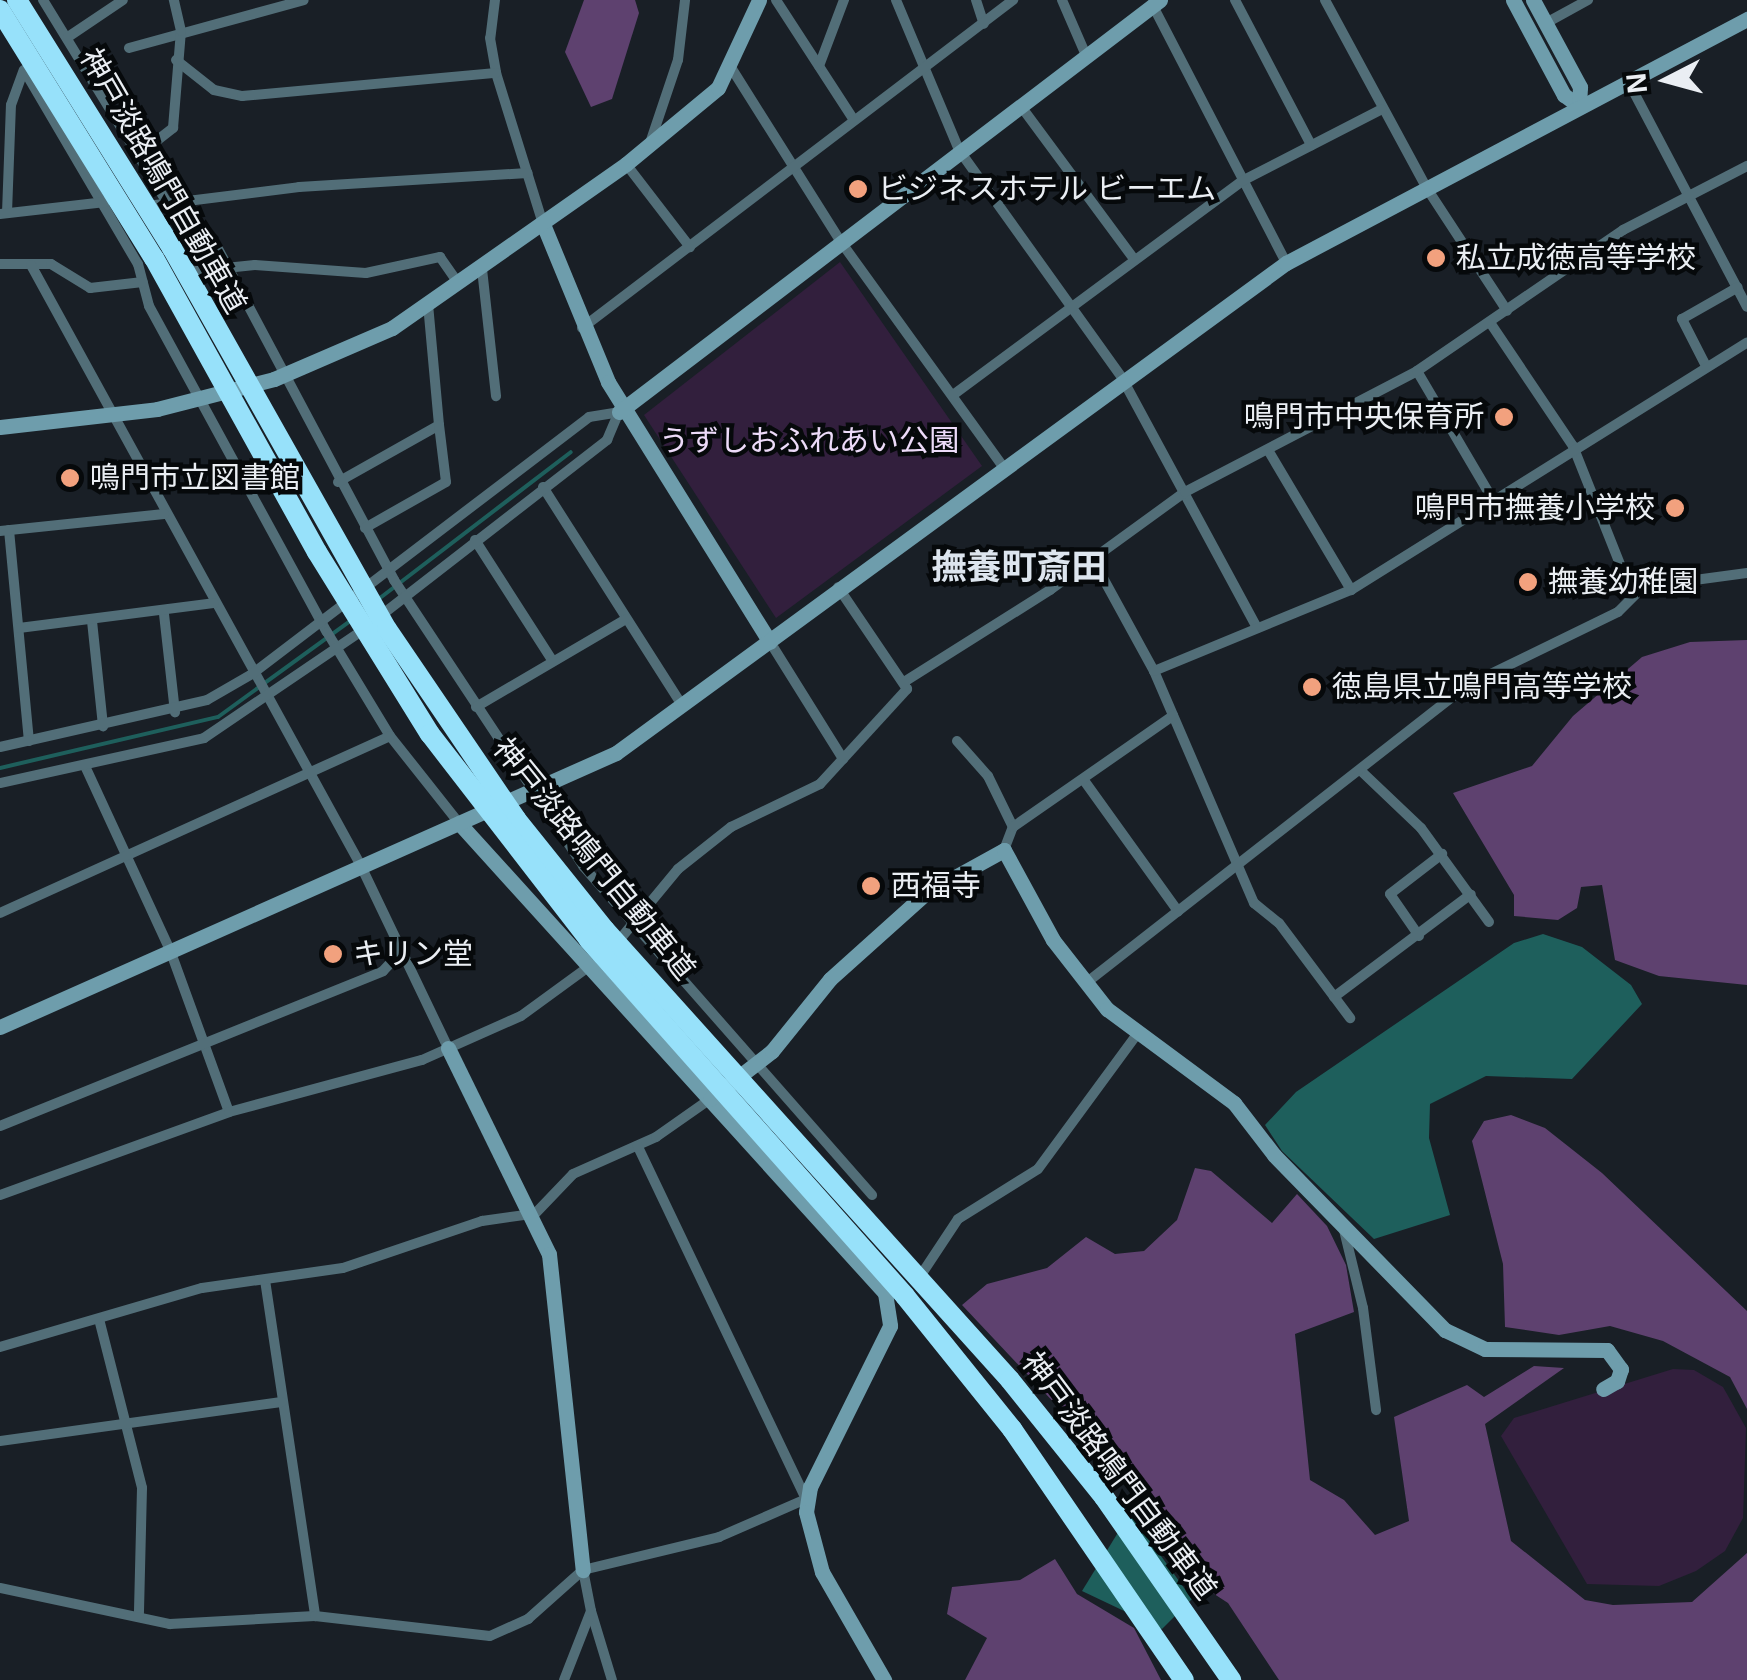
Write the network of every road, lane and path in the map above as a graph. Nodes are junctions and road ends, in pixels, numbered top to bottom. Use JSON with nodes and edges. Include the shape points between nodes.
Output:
{"nodes":[{"id":1,"x":17,"y":0,"type":"edge"},
{"id":2,"x":43,"y":0,"type":"edge"},
{"id":3,"x":124,"y":0,"type":"edge"},
{"id":4,"x":174,"y":0,"type":"edge"},
{"id":5,"x":304,"y":0,"type":"edge"},
{"id":6,"x":495,"y":0,"type":"edge"},
{"id":7,"x":685,"y":0,"type":"edge"},
{"id":8,"x":759,"y":0,"type":"edge"},
{"id":9,"x":776,"y":0,"type":"edge"},
{"id":10,"x":844,"y":0,"type":"edge"},
{"id":11,"x":896,"y":0,"type":"edge"},
{"id":12,"x":976,"y":0,"type":"edge"},
{"id":13,"x":1013,"y":0,"type":"edge"},
{"id":14,"x":1062,"y":0,"type":"edge"},
{"id":15,"x":1235,"y":0,"type":"edge"},
{"id":16,"x":1325,"y":0,"type":"edge"},
{"id":17,"x":1513,"y":0,"type":"edge"},
{"id":18,"x":1534,"y":0,"type":"edge"},
{"id":19,"x":1588,"y":0,"type":"edge"},
{"id":20,"x":1156,"y":2,"type":"edge"},
{"id":21,"x":0,"y":10,"type":"edge"},
{"id":22,"x":1747,"y":19,"type":"edge"},
{"id":23,"x":1546,"y":23,"type":"junction"},
{"id":24,"x":984,"y":24,"type":"junction"},
{"id":25,"x":181,"y":31,"type":"junction"},
{"id":26,"x":68,"y":37,"type":"junction"},
{"id":27,"x":129,"y":48,"type":"dead end"},
{"id":28,"x":1085,"y":53,"type":"junction"},
{"id":29,"x":176,"y":60,"type":"junction"},
{"id":30,"x":818,"y":66,"type":"junction"},
{"id":31,"x":732,"y":69,"type":"junction"},
{"id":32,"x":924,"y":72,"type":"junction"},
{"id":33,"x":496,"y":73,"type":"junction"},
{"id":34,"x":1629,"y":84,"type":"junction"},
{"id":35,"x":1019,"y":104,"type":"junction"},
{"id":36,"x":6,"y":106,"type":"edge"},
{"id":37,"x":1579,"y":106,"type":"junction"},
{"id":38,"x":1382,"y":108,"type":"junction"},
{"id":39,"x":854,"y":120,"type":"junction"},
{"id":40,"x":650,"y":143,"type":"junction"},
{"id":41,"x":1311,"y":145,"type":"junction"},
{"id":42,"x":959,"y":150,"type":"junction"},
{"id":43,"x":141,"y":153,"type":"junction"},
{"id":44,"x":626,"y":164,"type":"junction"},
{"id":45,"x":793,"y":166,"type":"junction"},
{"id":46,"x":1747,"y":166,"type":"edge"},
{"id":47,"x":528,"y":173,"type":"junction"},
{"id":48,"x":1242,"y":181,"type":"junction"},
{"id":49,"x":1426,"y":187,"type":"junction"},
{"id":50,"x":1689,"y":194,"type":"junction"},
{"id":51,"x":168,"y":204,"type":"junction"},
{"id":52,"x":107,"y":206,"type":"junction"},
{"id":53,"x":4,"y":214,"type":"edge"},
{"id":54,"x":543,"y":224,"type":"junction"},
{"id":55,"x":841,"y":242,"type":"junction"},
{"id":56,"x":690,"y":246,"type":"junction"},
{"id":57,"x":1134,"y":259,"type":"junction"},
{"id":58,"x":0,"y":264,"type":"edge"},
{"id":59,"x":1286,"y":264,"type":"junction"},
{"id":60,"x":31,"y":265,"type":"junction"},
{"id":61,"x":227,"y":268,"type":"junction"},
{"id":62,"x":482,"y":269,"type":"junction"},
{"id":63,"x":142,"y":280,"type":"junction"},
{"id":64,"x":459,"y":284,"type":"junction"},
{"id":65,"x":1738,"y":287,"type":"junction"},
{"id":66,"x":1074,"y":303,"type":"junction"},
{"id":67,"x":428,"y":306,"type":"junction"},
{"id":68,"x":1747,"y":307,"type":"edge"},
{"id":69,"x":1507,"y":311,"type":"junction"},
{"id":70,"x":1491,"y":324,"type":"junction"},
{"id":71,"x":582,"y":328,"type":"junction"},
{"id":72,"x":1747,"y":343,"type":"edge"},
{"id":73,"x":1706,"y":366,"type":"junction"},
{"id":74,"x":1417,"y":371,"type":"junction"},
{"id":75,"x":280,"y":376,"type":"junction"},
{"id":76,"x":1122,"y":378,"type":"junction"},
{"id":77,"x":952,"y":395,"type":"junction"},
{"id":78,"x":496,"y":396,"type":"dead end"},
{"id":79,"x":200,"y":398,"type":"junction"},
{"id":80,"x":622,"y":410,"type":"junction"},
{"id":81,"x":110,"y":416,"type":"junction"},
{"id":82,"x":438,"y":426,"type":"junction"},
{"id":83,"x":0,"y":428,"type":"edge"},
{"id":84,"x":1573,"y":446,"type":"junction"},
{"id":85,"x":1268,"y":450,"type":"junction"},
{"id":86,"x":1004,"y":468,"type":"junction"},
{"id":87,"x":338,"y":482,"type":"junction"},
{"id":88,"x":543,"y":487,"type":"junction"},
{"id":89,"x":1185,"y":492,"type":"junction"},
{"id":90,"x":1493,"y":500,"type":"junction"},
{"id":91,"x":164,"y":514,"type":"junction"},
{"id":92,"x":365,"y":528,"type":"junction"},
{"id":93,"x":4,"y":530,"type":"edge"},
{"id":94,"x":475,"y":540,"type":"junction"},
{"id":95,"x":1091,"y":556,"type":"junction"},
{"id":96,"x":1747,"y":573,"type":"edge"},
{"id":97,"x":397,"y":583,"type":"junction"},
{"id":98,"x":838,"y":587,"type":"junction"},
{"id":99,"x":1351,"y":590,"type":"junction"},
{"id":100,"x":1632,"y":594,"type":"junction"},
{"id":101,"x":213,"y":603,"type":"junction"},
{"id":102,"x":164,"y":614,"type":"junction"},
{"id":103,"x":626,"y":619,"type":"junction"},
{"id":104,"x":92,"y":621,"type":"junction"},
{"id":105,"x":324,"y":627,"type":"junction"},
{"id":106,"x":19,"y":628,"type":"junction"},
{"id":107,"x":1256,"y":628,"type":"junction"},
{"id":108,"x":770,"y":642,"type":"junction"},
{"id":109,"x":337,"y":648,"type":"junction"},
{"id":110,"x":552,"y":660,"type":"junction"},
{"id":111,"x":1154,"y":671,"type":"junction"},
{"id":112,"x":255,"y":679,"type":"junction"},
{"id":113,"x":904,"y":682,"type":"junction"},
{"id":114,"x":265,"y":698,"type":"junction"},
{"id":115,"x":682,"y":705,"type":"junction"},
{"id":116,"x":476,"y":707,"type":"junction"},
{"id":117,"x":175,"y":712,"type":"junction"},
{"id":118,"x":1172,"y":716,"type":"junction"},
{"id":119,"x":103,"y":726,"type":"junction"},
{"id":120,"x":390,"y":736,"type":"junction"},
{"id":121,"x":29,"y":741,"type":"junction"},
{"id":122,"x":957,"y":741,"type":"dead end"},
{"id":123,"x":0,"y":747,"type":"edge"},
{"id":124,"x":843,"y":759,"type":"junction"},
{"id":125,"x":85,"y":766,"type":"junction"},
{"id":126,"x":1360,"y":770,"type":"junction"},
{"id":127,"x":310,"y":772,"type":"junction"},
{"id":128,"x":1083,"y":779,"type":"junction"},
{"id":129,"x":0,"y":783,"type":"edge"},
{"id":130,"x":534,"y":789,"type":"junction"},
{"id":131,"x":458,"y":823,"type":"junction"},
{"id":132,"x":1013,"y":828,"type":"junction"},
{"id":133,"x":1004,"y":850,"type":"junction"},
{"id":134,"x":1442,"y":854,"type":"junction"},
{"id":135,"x":126,"y":857,"type":"junction"},
{"id":136,"x":360,"y":864,"type":"junction"},
{"id":137,"x":1238,"y":866,"type":"junction"},
{"id":138,"x":1470,"y":894,"type":"junction"},
{"id":139,"x":1178,"y":911,"type":"junction"},
{"id":140,"x":0,"y":913,"type":"edge"},
{"id":141,"x":1489,"y":922,"type":"dead end"},
{"id":142,"x":633,"y":929,"type":"junction"},
{"id":143,"x":1420,"y":936,"type":"junction"},
{"id":144,"x":170,"y":950,"type":"junction"},
{"id":145,"x":400,"y":953,"type":"junction"},
{"id":146,"x":590,"y":966,"type":"junction"},
{"id":147,"x":1086,"y":983,"type":"junction"},
{"id":148,"x":1334,"y":997,"type":"junction"},
{"id":149,"x":1350,"y":1018,"type":"dead end"},
{"id":150,"x":0,"y":1026,"type":"edge"},
{"id":151,"x":1137,"y":1034,"type":"junction"},
{"id":152,"x":204,"y":1043,"type":"junction"},
{"id":153,"x":448,"y":1048,"type":"junction"},
{"id":154,"x":754,"y":1068,"type":"junction"},
{"id":155,"x":710,"y":1098,"type":"junction"},
{"id":156,"x":229,"y":1112,"type":"junction"},
{"id":157,"x":0,"y":1126,"type":"edge"},
{"id":158,"x":638,"y":1146,"type":"junction"},
{"id":159,"x":0,"y":1195,"type":"edge"},
{"id":160,"x":872,"y":1195,"type":"dead end"},
{"id":161,"x":527,"y":1217,"type":"junction"},
{"id":162,"x":1342,"y":1225,"type":"junction"},
{"id":163,"x":265,"y":1280,"type":"junction"},
{"id":164,"x":892,"y":1313,"type":"junction"},
{"id":165,"x":99,"y":1319,"type":"junction"},
{"id":166,"x":0,"y":1347,"type":"edge"},
{"id":167,"x":1603,"y":1389,"type":"dead end"},
{"id":168,"x":281,"y":1402,"type":"junction"},
{"id":169,"x":1376,"y":1410,"type":"dead end"},
{"id":170,"x":124,"y":1420,"type":"junction"},
{"id":171,"x":0,"y":1440,"type":"edge"},
{"id":172,"x":806,"y":1499,"type":"junction"},
{"id":173,"x":583,"y":1570,"type":"junction"},
{"id":174,"x":0,"y":1588,"type":"edge"},
{"id":175,"x":591,"y":1610,"type":"junction"},
{"id":176,"x":139,"y":1614,"type":"junction"},
{"id":177,"x":315,"y":1616,"type":"junction"},
{"id":178,"x":564,"y":1680,"type":"edge"},
{"id":179,"x":612,"y":1680,"type":"edge"},
{"id":180,"x":884,"y":1680,"type":"edge"},
{"id":181,"x":1184,"y":1680,"type":"edge"},
{"id":182,"x":1231,"y":1680,"type":"edge"}],
"edges":[{"from":1,"to":182,"type":"highway","name":"神戸淡路鳴門自動車道","via":[[172,248],[366,595],[516,819],[605,930],[998,1366],[1104,1497]]},
{"from":2,"to":26,"type":"street"},
{"from":3,"to":26,"type":"street"},
{"from":4,"to":25,"type":"street"},
{"from":5,"to":25,"type":"street"},
{"from":6,"to":33,"type":"street","via":[[490,38]]},
{"from":7,"to":40,"type":"street","via":[[678,60]]},
{"from":8,"to":31,"type":"street"},
{"from":9,"to":30,"type":"street"},
{"from":10,"to":30,"type":"street"},
{"from":11,"to":32,"type":"street"},
{"from":12,"to":24,"type":"street"},
{"from":13,"to":24,"type":"street"},
{"from":14,"to":28,"type":"street"},
{"from":15,"to":41,"type":"street"},
{"from":16,"to":38,"type":"street"},
{"from":17,"to":37,"type":"street","via":[[1564,96]]},
{"from":18,"to":23,"type":"street"},
{"from":19,"to":23,"type":"street"},
{"from":20,"to":28,"type":"street"},
{"from":20,"to":48,"type":"street"},
{"from":21,"to":181,"type":"highway","name":"神戸淡路鳴門自動車道","via":[[154,258],[317,552],[430,734],[589,940],[977,1384],[1089,1532]]},
{"from":22,"to":34,"type":"street"},
{"from":23,"to":37,"type":"street","via":[[1580,87]]},
{"from":24,"to":32,"type":"street"},
{"from":25,"to":27,"type":"street"},
{"from":25,"to":29,"type":"street"},
{"from":26,"to":43,"type":"street"},
{"from":28,"to":35,"type":"street"},
{"from":29,"to":33,"type":"street","via":[[214,90],[242,96]]},
{"from":29,"to":43,"type":"street","via":[[173,128]]},
{"from":30,"to":39,"type":"street"},
{"from":31,"to":40,"type":"street"},
{"from":31,"to":45,"type":"street"},
{"from":32,"to":39,"type":"street"},
{"from":32,"to":42,"type":"street"},
{"from":33,"to":47,"type":"street"},
{"from":34,"to":37,"type":"street"},
{"from":34,"to":50,"type":"street"},
{"from":35,"to":42,"type":"street"},
{"from":35,"to":57,"type":"street"},
{"from":36,"to":52,"type":"street","via":[[24,70]]},
{"from":36,"to":53,"type":"street"},
{"from":37,"to":49,"type":"street"},
{"from":38,"to":41,"type":"street"},
{"from":38,"to":49,"type":"street"},
{"from":39,"to":45,"type":"street"},
{"from":40,"to":44,"type":"street"},
{"from":41,"to":48,"type":"street"},
{"from":42,"to":55,"type":"street"},
{"from":42,"to":66,"type":"street"},
{"from":43,"to":51,"type":"street"},
{"from":44,"to":54,"type":"street"},
{"from":44,"to":56,"type":"street"},
{"from":45,"to":55,"type":"street"},
{"from":45,"to":56,"type":"street"},
{"from":46,"to":50,"type":"street"},
{"from":47,"to":51,"type":"street","via":[[299,187]]},
{"from":47,"to":54,"type":"street"},
{"from":48,"to":57,"type":"street"},
{"from":48,"to":59,"type":"street"},
{"from":49,"to":59,"type":"street"},
{"from":49,"to":69,"type":"street"},
{"from":50,"to":65,"type":"street"},
{"from":50,"to":69,"type":"street","via":[[1623,230]]},
{"from":51,"to":52,"type":"street"},
{"from":51,"to":61,"type":"street","via":[[205,230]]},
{"from":52,"to":53,"type":"street"},
{"from":52,"to":63,"type":"street"},
{"from":54,"to":62,"type":"street"},
{"from":54,"to":71,"type":"street"},
{"from":55,"to":77,"type":"street"},
{"from":55,"to":80,"type":"street"},
{"from":56,"to":71,"type":"street"},
{"from":57,"to":66,"type":"street"},
{"from":58,"to":60,"type":"street"},
{"from":59,"to":76,"type":"street"},
{"from":60,"to":63,"type":"street","via":[[51,264],[90,288]]},
{"from":60,"to":81,"type":"street"},
{"from":61,"to":63,"type":"street"},
{"from":61,"to":64,"type":"street","via":[[366,272],[440,258]]},
{"from":61,"to":75,"type":"street"},
{"from":62,"to":64,"type":"street"},
{"from":62,"to":78,"type":"street"},
{"from":63,"to":79,"type":"street"},
{"from":64,"to":67,"type":"street"},
{"from":65,"to":68,"type":"street"},
{"from":65,"to":73,"type":"street","via":[[1682,318]]},
{"from":66,"to":76,"type":"street"},
{"from":66,"to":77,"type":"street"},
{"from":67,"to":75,"type":"street"},
{"from":67,"to":82,"type":"street"},
{"from":69,"to":70,"type":"street"},
{"from":70,"to":74,"type":"street"},
{"from":70,"to":84,"type":"street"},
{"from":71,"to":80,"type":"street"},
{"from":72,"to":73,"type":"street"},
{"from":73,"to":84,"type":"street"},
{"from":74,"to":85,"type":"street"},
{"from":74,"to":90,"type":"street"},
{"from":75,"to":79,"type":"street"},
{"from":75,"to":87,"type":"street"},
{"from":76,"to":86,"type":"street"},
{"from":76,"to":89,"type":"street"},
{"from":77,"to":86,"type":"street"},
{"from":79,"to":81,"type":"street"},
{"from":79,"to":105,"type":"street"},
{"from":80,"to":88,"type":"street","via":[[607,440]]},
{"from":80,"to":97,"type":"street","via":[[589,417]]},
{"from":80,"to":108,"type":"street"},
{"from":81,"to":83,"type":"street"},
{"from":81,"to":91,"type":"street"},
{"from":82,"to":87,"type":"street"},
{"from":82,"to":92,"type":"street","via":[[446,482]]},
{"from":84,"to":90,"type":"street"},
{"from":84,"to":100,"type":"street"},
{"from":85,"to":89,"type":"street"},
{"from":85,"to":99,"type":"street"},
{"from":86,"to":98,"type":"street"},
{"from":87,"to":92,"type":"street"},
{"from":88,"to":94,"type":"street"},
{"from":88,"to":103,"type":"street"},
{"from":89,"to":95,"type":"street"},
{"from":89,"to":107,"type":"street"},
{"from":90,"to":99,"type":"street"},
{"from":91,"to":93,"type":"street"},
{"from":91,"to":101,"type":"street"},
{"from":92,"to":97,"type":"street"},
{"from":93,"to":106,"type":"street"},
{"from":94,"to":97,"type":"street"},
{"from":94,"to":110,"type":"street"},
{"from":95,"to":111,"type":"street"},
{"from":95,"to":113,"type":"street","via":[[1050,590]]},
{"from":96,"to":100,"type":"street","via":[[1646,586]]},
{"from":97,"to":105,"type":"street"},
{"from":97,"to":109,"type":"street"},
{"from":97,"to":116,"type":"street"},
{"from":98,"to":108,"type":"street"},
{"from":98,"to":113,"type":"street"},
{"from":99,"to":107,"type":"street"},
{"from":100,"to":126,"type":"street","via":[[1618,612],[1466,686]]},
{"from":101,"to":102,"type":"street"},
{"from":101,"to":112,"type":"street"},
{"from":102,"to":104,"type":"street"},
{"from":102,"to":117,"type":"street"},
{"from":103,"to":110,"type":"street"},
{"from":103,"to":115,"type":"street"},
{"from":104,"to":106,"type":"street"},
{"from":104,"to":119,"type":"street"},
{"from":105,"to":109,"type":"street"},
{"from":105,"to":112,"type":"street"},
{"from":106,"to":121,"type":"street"},
{"from":107,"to":111,"type":"street"},
{"from":108,"to":115,"type":"street"},
{"from":108,"to":124,"type":"street"},
{"from":109,"to":114,"type":"street"},
{"from":109,"to":120,"type":"street"},
{"from":110,"to":116,"type":"street"},
{"from":111,"to":118,"type":"street"},
{"from":112,"to":114,"type":"street"},
{"from":112,"to":117,"type":"street"},
{"from":113,"to":124,"type":"street","via":[[906,689]]},
{"from":114,"to":125,"type":"street","via":[[204,738]]},
{"from":114,"to":127,"type":"street"},
{"from":115,"to":130,"type":"street","via":[[616,753]]},
{"from":116,"to":130,"type":"street"},
{"from":117,"to":119,"type":"street"},
{"from":118,"to":128,"type":"street"},
{"from":118,"to":137,"type":"street"},
{"from":119,"to":121,"type":"street"},
{"from":120,"to":127,"type":"street"},
{"from":120,"to":131,"type":"street"},
{"from":121,"to":123,"type":"street"},
{"from":122,"to":132,"type":"street","via":[[988,776]]},
{"from":124,"to":142,"type":"street","via":[[820,784],[732,827],[678,869]]},
{"from":125,"to":129,"type":"street"},
{"from":125,"to":135,"type":"street"},
{"from":126,"to":134,"type":"street"},
{"from":126,"to":137,"type":"street"},
{"from":127,"to":135,"type":"street"},
{"from":127,"to":136,"type":"street"},
{"from":128,"to":132,"type":"street"},
{"from":128,"to":139,"type":"street"},
{"from":130,"to":131,"type":"street"},
{"from":130,"to":142,"type":"street"},
{"from":131,"to":136,"type":"street"},
{"from":131,"to":146,"type":"street"},
{"from":132,"to":133,"type":"street"},
{"from":133,"to":147,"type":"street","via":[[1053,940]]},
{"from":133,"to":154,"type":"street","via":[[926,893],[830,979]]},
{"from":134,"to":138,"type":"street"},
{"from":134,"to":143,"type":"street","via":[[1390,894]]},
{"from":135,"to":140,"type":"street"},
{"from":135,"to":144,"type":"street"},
{"from":136,"to":144,"type":"street"},
{"from":136,"to":145,"type":"street"},
{"from":137,"to":139,"type":"street"},
{"from":137,"to":148,"type":"street","via":[[1254,902],[1279,923]]},
{"from":138,"to":141,"type":"street"},
{"from":138,"to":143,"type":"street"},
{"from":139,"to":147,"type":"street"},
{"from":142,"to":146,"type":"street"},
{"from":142,"to":154,"type":"street"},
{"from":143,"to":148,"type":"street"},
{"from":144,"to":150,"type":"street"},
{"from":144,"to":152,"type":"street"},
{"from":145,"to":152,"type":"street","via":[[384,971]]},
{"from":145,"to":153,"type":"street"},
{"from":146,"to":153,"type":"street","via":[[521,1016]]},
{"from":146,"to":155,"type":"street"},
{"from":147,"to":151,"type":"street"},
{"from":148,"to":149,"type":"street"},
{"from":151,"to":162,"type":"street","via":[[1222,1092]]},
{"from":151,"to":164,"type":"street","via":[[1038,1168],[958,1219]]},
{"from":152,"to":156,"type":"street"},
{"from":152,"to":157,"type":"street"},
{"from":153,"to":156,"type":"street"},
{"from":153,"to":161,"type":"street"},
{"from":154,"to":155,"type":"street"},
{"from":154,"to":160,"type":"street"},
{"from":155,"to":158,"type":"street"},
{"from":155,"to":164,"type":"street","via":[[885,1293]]},
{"from":156,"to":159,"type":"street"},
{"from":158,"to":161,"type":"street","via":[[573,1174]]},
{"from":158,"to":172,"type":"street"},
{"from":161,"to":163,"type":"street","via":[[482,1221],[344,1268]]},
{"from":161,"to":173,"type":"street","via":[[549,1254],[556,1292]]},
{"from":162,"to":167,"type":"street","via":[[1465,1344],[1607,1350],[1621,1369],[1617,1381]]},
{"from":162,"to":169,"type":"street","via":[[1364,1308]]},
{"from":163,"to":165,"type":"street","via":[[202,1288]]},
{"from":163,"to":168,"type":"street"},
{"from":164,"to":172,"type":"street"},
{"from":165,"to":166,"type":"street"},
{"from":165,"to":170,"type":"street"},
{"from":168,"to":170,"type":"street"},
{"from":168,"to":177,"type":"street"},
{"from":170,"to":171,"type":"street"},
{"from":170,"to":176,"type":"street","via":[[142,1488]]},
{"from":172,"to":173,"type":"street","via":[[719,1537]]},
{"from":172,"to":180,"type":"street","via":[[822,1572]]},
{"from":173,"to":175,"type":"street"},
{"from":173,"to":177,"type":"street","via":[[504,1634]]},
{"from":174,"to":176,"type":"street"},
{"from":175,"to":178,"type":"street"},
{"from":175,"to":179,"type":"street"},
{"from":176,"to":177,"type":"street","via":[[170,1624]]}]}
